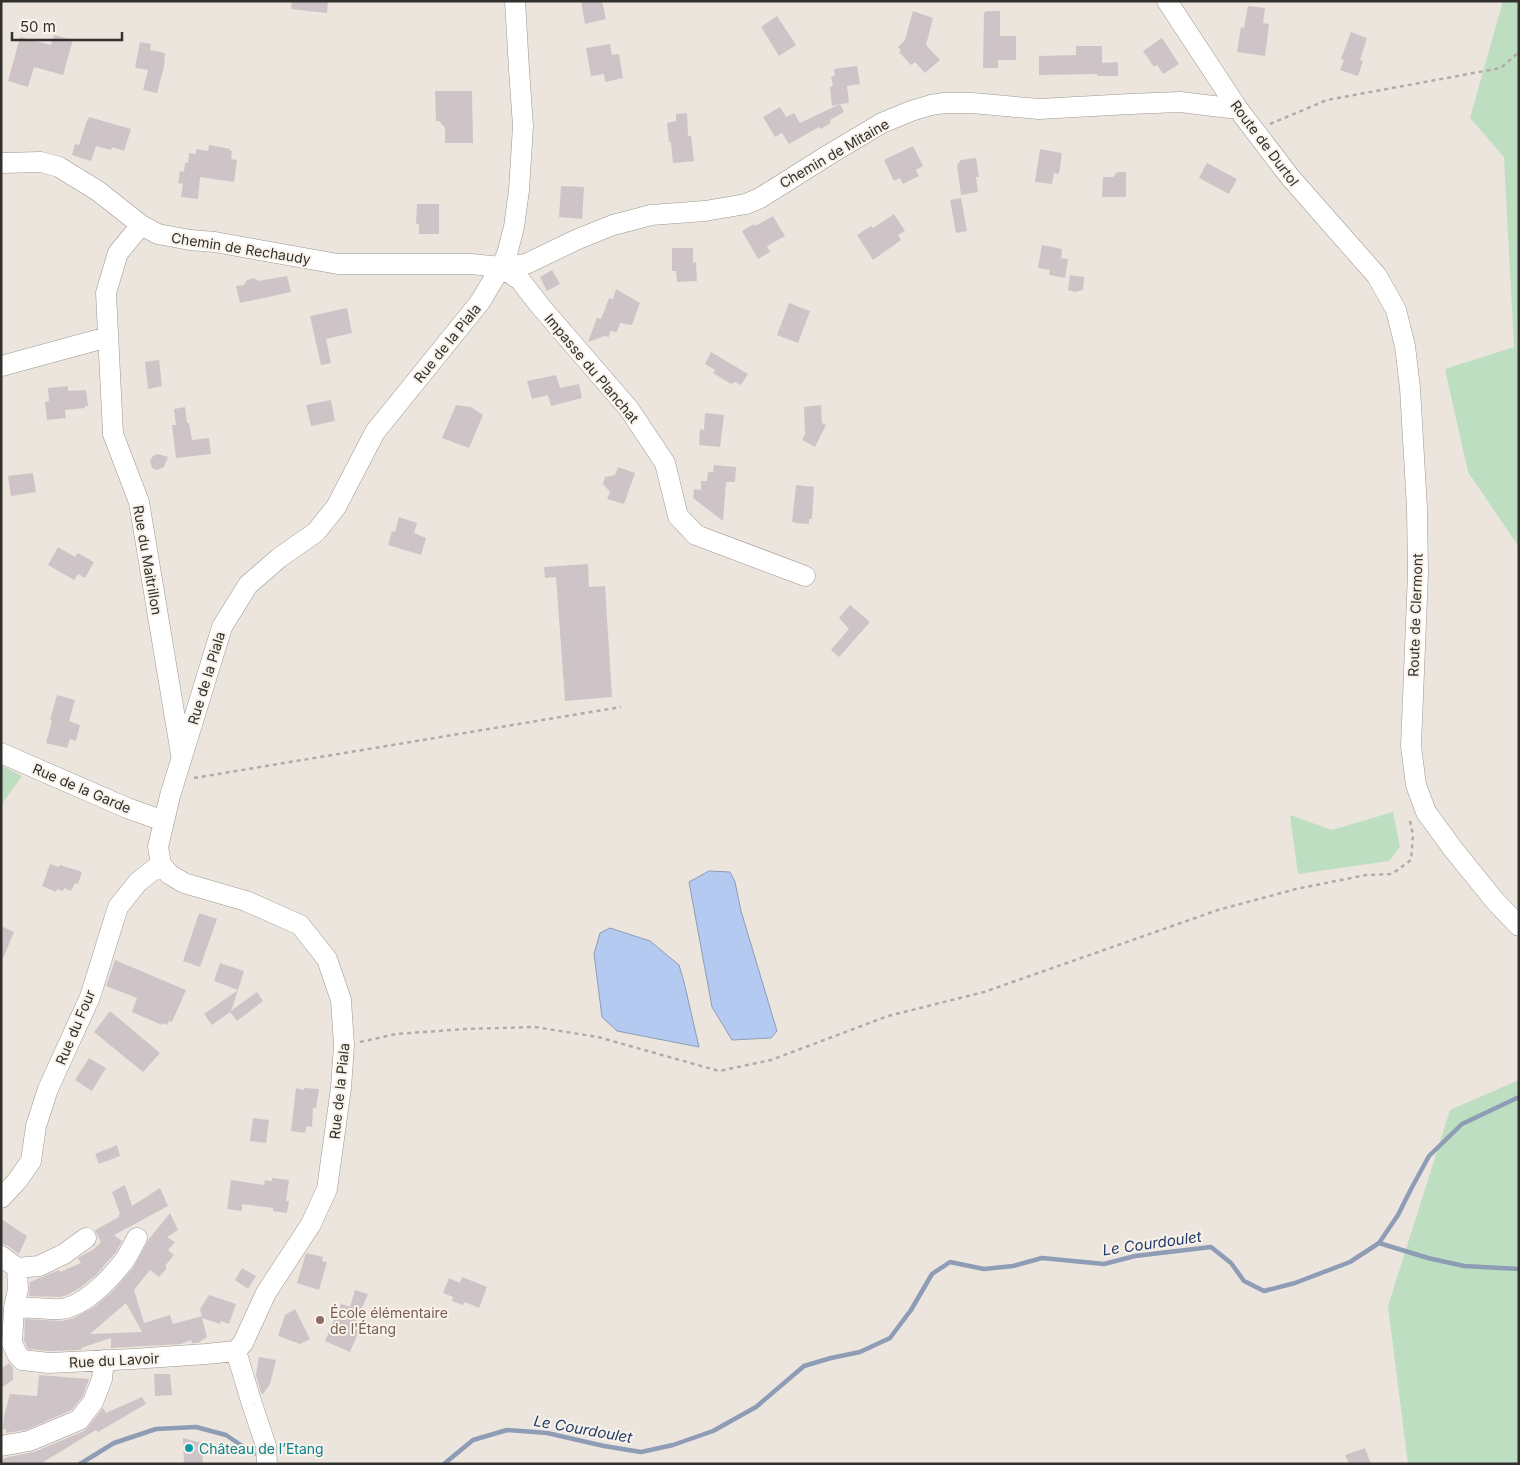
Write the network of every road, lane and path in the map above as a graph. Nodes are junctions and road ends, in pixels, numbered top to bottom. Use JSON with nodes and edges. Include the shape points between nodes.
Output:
{"nodes":[{"id":1,"x":516,"y":1,"type":"edge"},
{"id":2,"x":1166,"y":1,"type":"edge"},
{"id":3,"x":1519,"y":52,"type":"edge"},
{"id":4,"x":1238,"y":109,"type":"junction"},
{"id":5,"x":1255,"y":131,"type":"junction"},
{"id":6,"x":1,"y":163,"type":"edge"},
{"id":7,"x":141,"y":225,"type":"junction"},
{"id":8,"x":501,"y":266,"type":"junction"},
{"id":9,"x":1377,"y":276,"type":"joint"},
{"id":10,"x":108,"y":337,"type":"junction"},
{"id":11,"x":1,"y":366,"type":"edge"},
{"id":12,"x":806,"y":576,"type":"dead end"},
{"id":13,"x":621,"y":707,"type":"dead end"},
{"id":14,"x":1,"y":753,"type":"edge"},
{"id":15,"x":182,"y":758,"type":"junction"},
{"id":16,"x":175,"y":781,"type":"junction"},
{"id":17,"x":1409,"y":815,"type":"dead end"},
{"id":18,"x":164,"y":821,"type":"junction"},
{"id":19,"x":161,"y":864,"type":"junction"},
{"id":20,"x":1519,"y":926,"type":"edge"},
{"id":21,"x":344,"y":1045,"type":"junction"},
{"id":22,"x":1,"y":1198,"type":"edge"},
{"id":23,"x":86,"y":1238,"type":"dead end"},
{"id":24,"x":137,"y":1238,"type":"dead end"},
{"id":25,"x":1,"y":1256,"type":"edge"},
{"id":26,"x":17,"y":1268,"type":"junction"},
{"id":27,"x":14,"y":1308,"type":"junction"},
{"id":28,"x":7,"y":1348,"type":"edge"},
{"id":29,"x":236,"y":1351,"type":"junction"},
{"id":30,"x":104,"y":1360,"type":"junction"},
{"id":31,"x":1,"y":1446,"type":"edge"},
{"id":32,"x":267,"y":1464,"type":"edge"}],
"edges":[{"from":1,"to":8,"type":"street","name":"Rue de la Piala","via":[[523,126],[520,190],[514,227]]},
{"from":2,"to":4,"type":"street","name":"Route de Durtol"},
{"from":3,"to":5,"type":"path","via":[[1501,68],[1327,100]]},
{"from":4,"to":5,"type":"street","name":"Route de Durtol"},
{"from":4,"to":8,"type":"street","name":"Chemin de Mitaine","via":[[1180,102],[1039,109],[972,103],[931,105],[882,123],[746,204],[651,215],[613,225],[526,264]]},
{"from":5,"to":9,"type":"street","name":"Route de Durtol","via":[[1290,177]]},
{"from":6,"to":7,"type":"street","name":"Chemin de Rechaudy","via":[[41,162],[59,167],[98,191]]},
{"from":7,"to":8,"type":"street","name":"Chemin de Rechaudy","via":[[158,234],[338,264]]},
{"from":7,"to":10,"type":"street","name":"Rue du Maitrillon","via":[[118,253],[106,293]]},
{"from":8,"to":12,"type":"street","name":"Impasse du Planchat","via":[[520,280],[630,409],[665,463],[678,516],[696,536]]},
{"from":8,"to":15,"type":"street","name":"Rue de la Piala","via":[[480,302],[375,432],[336,507],[316,532],[248,585],[222,627]]},
{"from":9,"to":20,"type":"street","name":"Route de Clermont","via":[[1396,310],[1410,388],[1418,572],[1411,746],[1416,785],[1426,812],[1442,834],[1495,902]]},
{"from":10,"to":11,"type":"street"},
{"from":10,"to":15,"type":"street","name":"Rue du Maitrillon","via":[[113,434],[139,502]]},
{"from":13,"to":16,"type":"path"},
{"from":14,"to":18,"type":"street","name":"Rue de la Garde"},
{"from":15,"to":16,"type":"street","name":"Rue de la Piala"},
{"from":16,"to":18,"type":"street","name":"Rue de la Piala"},
{"from":17,"to":21,"type":"path","via":[[1413,835],[1411,860],[1392,874],[1366,875],[1305,887],[1218,910],[984,992],[888,1016],[771,1060],[719,1071],[598,1037],[535,1027],[396,1034]]},
{"from":18,"to":19,"type":"street","name":"Rue de la Piala","via":[[158,847]]},
{"from":19,"to":21,"type":"street","name":"Rue de la Piala","via":[[169,874],[184,882],[246,901],[300,925],[327,959],[341,1000]]},
{"from":19,"to":22,"type":"street","name":"Rue du Four","via":[[138,882],[118,906],[90,997],[48,1088],[36,1126],[31,1161]]},
{"from":21,"to":29,"type":"street","name":"Rue de la Piala","via":[[327,1189],[311,1224],[266,1293]]},
{"from":23,"to":26,"type":"street","via":[[39,1266]]},
{"from":24,"to":27,"type":"street","via":[[124,1260],[99,1288],[83,1300],[62,1308]]},
{"from":25,"to":26,"type":"street"},
{"from":26,"to":27,"type":"street","via":[[18,1289]]},
{"from":27,"to":28,"type":"street"},
{"from":28,"to":30,"type":"street","name":"Rue du Lavoir","via":[[22,1360],[49,1364]]},
{"from":29,"to":30,"type":"street","name":"Rue du Lavoir"},
{"from":29,"to":32,"type":"street","via":[[266,1446]]},
{"from":30,"to":31,"type":"street","via":[[102,1380],[93,1402],[79,1420],[28,1441]]}]}
